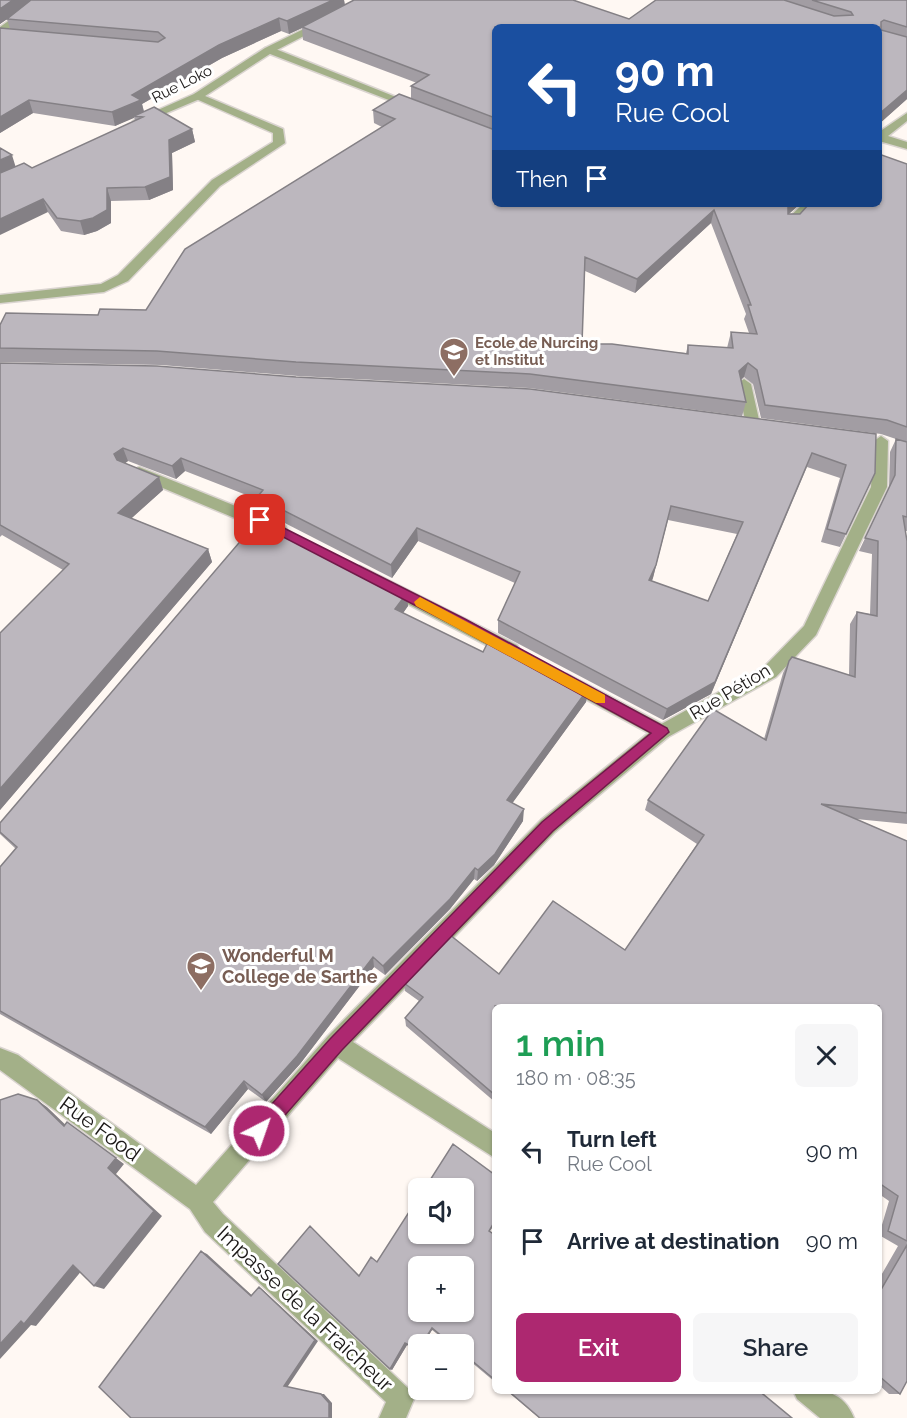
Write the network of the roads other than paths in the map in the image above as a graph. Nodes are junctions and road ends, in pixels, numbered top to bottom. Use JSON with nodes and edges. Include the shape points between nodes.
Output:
{"nodes":[{"id":1,"x":44,"y":0,"type":"edge"},
{"id":2,"x":338,"y":16,"type":"edge"},
{"id":3,"x":0,"y":34,"type":"edge"},
{"id":4,"x":12,"y":37,"type":"edge"},
{"id":5,"x":269,"y":50,"type":"junction"},
{"id":6,"x":198,"y":96,"type":"junction"},
{"id":7,"x":430,"y":113,"type":"edge"},
{"id":8,"x":907,"y":116,"type":"edge"},
{"id":9,"x":125,"y":128,"type":"edge"},
{"id":10,"x":882,"y":136,"type":"edge"},
{"id":11,"x":882,"y":139,"type":"edge"},
{"id":12,"x":907,"y":146,"type":"edge"},
{"id":13,"x":807,"y":207,"type":"edge"},
{"id":14,"x":790,"y":223,"type":"edge"},
{"id":15,"x":0,"y":299,"type":"edge"},
{"id":16,"x":744,"y":384,"type":"edge"},
{"id":17,"x":754,"y":423,"type":"edge"},
{"id":18,"x":883,"y":442,"type":"edge"},
{"id":19,"x":129,"y":468,"type":"edge"},
{"id":20,"x":260,"y":520,"type":"junction"},
{"id":21,"x":292,"y":536,"type":"edge"},
{"id":22,"x":245,"y":538,"type":"edge"},
{"id":23,"x":344,"y":563,"type":"edge"},
{"id":24,"x":531,"y":661,"type":"edge"},
{"id":25,"x":551,"y":672,"type":"edge"},
{"id":26,"x":662,"y":732,"type":"junction"},
{"id":27,"x":336,"y":1044,"type":"junction"},
{"id":28,"x":3,"y":1065,"type":"edge"},
{"id":29,"x":492,"y":1144,"type":"edge"},
{"id":30,"x":198,"y":1201,"type":"junction"},
{"id":31,"x":811,"y":1394,"type":"edge"},
{"id":32,"x":392,"y":1418,"type":"edge"},
{"id":33,"x":841,"y":1418,"type":"edge"}],
"edges":[{"from":1,"to":3,"type":"street"},
{"from":2,"to":5,"type":"street","name":"Rue Loko"},
{"from":3,"to":4,"type":"street"},
{"from":5,"to":6,"type":"street","name":"Rue Loko"},
{"from":5,"to":7,"type":"street"},
{"from":6,"to":9,"type":"street","name":"Rue Loko"},
{"from":6,"to":15,"type":"street","via":[[279,131],[279,143],[216,183],[123,278],[104,288],[76,293]]},
{"from":8,"to":10,"type":"street"},
{"from":11,"to":12,"type":"street"},
{"from":13,"to":14,"type":"street"},
{"from":16,"to":17,"type":"street"},
{"from":18,"to":26,"type":"street","name":"Rue Pétion","via":[[879,487],[810,630],[770,672]]},
{"from":19,"to":20,"type":"street"},
{"from":20,"to":21,"type":"street"},
{"from":20,"to":22,"type":"street"},
{"from":23,"to":24,"type":"street"},
{"from":25,"to":26,"type":"street"},
{"from":26,"to":27,"type":"street","name":"Rue Pétion","via":[[548,826]]},
{"from":27,"to":29,"type":"street"},
{"from":27,"to":30,"type":"street","name":"Rue Pétion"},
{"from":28,"to":30,"type":"street","name":"Rue Food"},
{"from":30,"to":32,"type":"street","name":"Impasse de la Fraîcheur","via":[[213,1223],[401,1399]]},
{"from":31,"to":33,"type":"street"}]}
